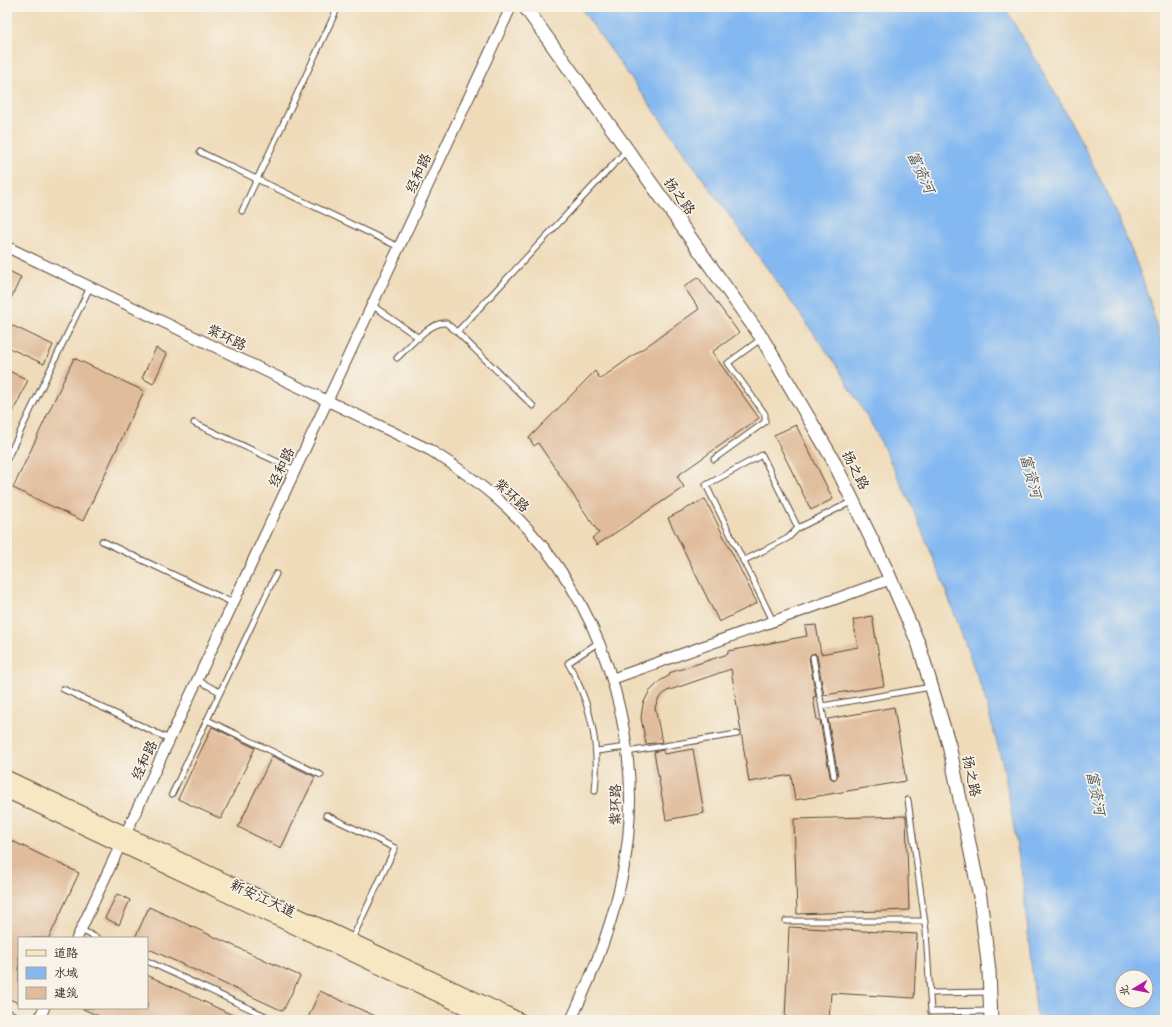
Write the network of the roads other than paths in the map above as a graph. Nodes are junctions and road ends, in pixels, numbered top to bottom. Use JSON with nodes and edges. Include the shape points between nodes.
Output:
{"nodes":[{"id":1,"x":338,"y":7,"type":"edge"},
{"id":2,"x":511,"y":7,"type":"edge"},
{"id":3,"x":525,"y":7,"type":"edge"},
{"id":4,"x":627,"y":150,"type":"junction"},
{"id":5,"x":200,"y":152,"type":"dead end"},
{"id":6,"x":257,"y":179,"type":"junction"},
{"id":7,"x":242,"y":211,"type":"dead end"},
{"id":8,"x":7,"y":247,"type":"edge"},
{"id":9,"x":399,"y":247,"type":"junction"},
{"id":10,"x":90,"y":287,"type":"junction"},
{"id":11,"x":372,"y":304,"type":"junction"},
{"id":12,"x":457,"y":332,"type":"junction"},
{"id":13,"x":418,"y":338,"type":"junction"},
{"id":14,"x":762,"y":338,"type":"junction"},
{"id":15,"x":398,"y":358,"type":"dead end"},
{"id":16,"x":327,"y":400,"type":"junction"},
{"id":17,"x":533,"y":406,"type":"dead end"},
{"id":18,"x":194,"y":423,"type":"dead end"},
{"id":19,"x":714,"y":458,"type":"dead end"},
{"id":20,"x":7,"y":459,"type":"edge"},
{"id":21,"x":295,"y":470,"type":"junction"},
{"id":22,"x":854,"y":501,"type":"junction"},
{"id":23,"x":798,"y":528,"type":"junction"},
{"id":24,"x":102,"y":541,"type":"dead end"},
{"id":25,"x":744,"y":561,"type":"junction"},
{"id":26,"x":276,"y":574,"type":"dead end"},
{"id":27,"x":890,"y":579,"type":"junction"},
{"id":28,"x":233,"y":603,"type":"junction"},
{"id":29,"x":773,"y":621,"type":"junction"},
{"id":30,"x":599,"y":642,"type":"junction"},
{"id":31,"x":813,"y":657,"type":"dead end"},
{"id":32,"x":612,"y":679,"type":"junction"},
{"id":33,"x":197,"y":680,"type":"junction"},
{"id":34,"x":932,"y":687,"type":"junction"},
{"id":35,"x":64,"y":689,"type":"dead end"},
{"id":36,"x":220,"y":692,"type":"junction"},
{"id":37,"x":822,"y":706,"type":"junction"},
{"id":38,"x":207,"y":720,"type":"junction"},
{"id":39,"x":737,"y":734,"type":"dead end"},
{"id":40,"x":169,"y":739,"type":"junction"},
{"id":41,"x":627,"y":750,"type":"junction"},
{"id":42,"x":597,"y":751,"type":"junction"},
{"id":43,"x":321,"y":775,"type":"dead end"},
{"id":44,"x":834,"y":776,"type":"dead end"},
{"id":45,"x":7,"y":778,"type":"edge"},
{"id":46,"x":7,"y":791,"type":"edge"},
{"id":47,"x":596,"y":791,"type":"dead end"},
{"id":48,"x":172,"y":794,"type":"dead end"},
{"id":49,"x":908,"y":800,"type":"dead end"},
{"id":50,"x":326,"y":815,"type":"dead end"},
{"id":51,"x":123,"y":839,"type":"junction"},
{"id":52,"x":786,"y":921,"type":"dead end"},
{"id":53,"x":925,"y":921,"type":"junction"},
{"id":54,"x":79,"y":934,"type":"edge"},
{"id":55,"x":92,"y":937,"type":"edge"},
{"id":56,"x":351,"y":940,"type":"junction"},
{"id":57,"x":148,"y":961,"type":"edge"},
{"id":58,"x":990,"y":992,"type":"junction"},
{"id":59,"x":931,"y":993,"type":"junction"},
{"id":60,"x":44,"y":1009,"type":"edge"},
{"id":61,"x":7,"y":1012,"type":"edge"},
{"id":62,"x":991,"y":1016,"type":"edge"},
{"id":63,"x":24,"y":1020,"type":"edge"},
{"id":64,"x":39,"y":1020,"type":"edge"},
{"id":65,"x":274,"y":1020,"type":"edge"},
{"id":66,"x":492,"y":1020,"type":"edge"},
{"id":67,"x":519,"y":1020,"type":"edge"},
{"id":68,"x":571,"y":1020,"type":"edge"}],
"edges":[{"from":1,"to":6,"type":"lane"},
{"from":2,"to":9,"type":"street","name":"经和路"},
{"from":3,"to":4,"type":"street","name":"扬之路"},
{"from":4,"to":12,"type":"lane"},
{"from":4,"to":14,"type":"street","name":"扬之路"},
{"from":5,"to":6,"type":"lane"},
{"from":6,"to":7,"type":"lane"},
{"from":6,"to":9,"type":"lane"},
{"from":8,"to":10,"type":"street","name":"紫环路"},
{"from":9,"to":11,"type":"street","name":"经和路"},
{"from":10,"to":16,"type":"street","name":"紫环路"},
{"from":10,"to":20,"type":"lane"},
{"from":11,"to":13,"type":"lane"},
{"from":11,"to":16,"type":"street","name":"经和路"},
{"from":12,"to":13,"type":"lane","via":[[442,322],[433,325]]},
{"from":12,"to":17,"type":"lane"},
{"from":13,"to":15,"type":"lane"},
{"from":14,"to":19,"type":"lane","via":[[728,363],[765,414],[765,422]]},
{"from":14,"to":22,"type":"street","name":"扬之路","via":[[810,417]]},
{"from":16,"to":21,"type":"street","name":"经和路"},
{"from":16,"to":30,"type":"street","name":"紫环路","via":[[430,450],[494,496],[529,531],[560,569]]},
{"from":18,"to":21,"type":"lane"},
{"from":21,"to":28,"type":"street","name":"经和路"},
{"from":22,"to":23,"type":"lane"},
{"from":22,"to":27,"type":"street","name":"扬之路"},
{"from":23,"to":25,"type":"lane","via":[[788,538]]},
{"from":23,"to":25,"type":"lane","via":[[762,455],[706,485]]},
{"from":24,"to":28,"type":"lane"},
{"from":25,"to":29,"type":"lane"},
{"from":26,"to":36,"type":"lane"},
{"from":27,"to":29,"type":"street"},
{"from":27,"to":34,"type":"street","name":"扬之路","via":[[919,646]]},
{"from":28,"to":33,"type":"street","name":"经和路"},
{"from":29,"to":32,"type":"street"},
{"from":30,"to":32,"type":"street","name":"紫环路"},
{"from":30,"to":42,"type":"lane","via":[[568,663],[587,705]]},
{"from":31,"to":37,"type":"lane"},
{"from":32,"to":41,"type":"street","name":"紫环路"},
{"from":33,"to":36,"type":"lane"},
{"from":33,"to":40,"type":"street","name":"经和路"},
{"from":34,"to":37,"type":"lane"},
{"from":34,"to":58,"type":"street","name":"扬之路","via":[[949,744],[973,861],[985,934]]},
{"from":35,"to":40,"type":"lane"},
{"from":36,"to":38,"type":"lane"},
{"from":37,"to":44,"type":"lane"},
{"from":38,"to":43,"type":"lane"},
{"from":38,"to":48,"type":"lane"},
{"from":39,"to":41,"type":"lane"},
{"from":40,"to":51,"type":"street","name":"经和路"},
{"from":41,"to":42,"type":"lane"},
{"from":41,"to":68,"type":"street","name":"紫环路","via":[[630,783],[629,825],[619,895],[597,964]]},
{"from":42,"to":47,"type":"lane"},
{"from":45,"to":51,"type":"main road","name":"新安江大道"},
{"from":46,"to":51,"type":"main road","name":"新安江大道"},
{"from":49,"to":53,"type":"lane"},
{"from":50,"to":56,"type":"lane","via":[[395,848]]},
{"from":51,"to":54,"type":"street","name":"经和路"},
{"from":51,"to":56,"type":"main road","name":"新安江大道"},
{"from":51,"to":66,"type":"main road","name":"新安江大道"},
{"from":52,"to":53,"type":"lane"},
{"from":53,"to":59,"type":"lane"},
{"from":54,"to":55,"type":"lane"},
{"from":56,"to":67,"type":"main road","name":"新安江大道"},
{"from":57,"to":65,"type":"lane"},
{"from":58,"to":59,"type":"lane"},
{"from":58,"to":62,"type":"street","name":"扬之路"},
{"from":59,"to":62,"type":"lane","via":[[931,1012]]},
{"from":60,"to":64,"type":"street"},
{"from":61,"to":63,"type":"lane"}]}
